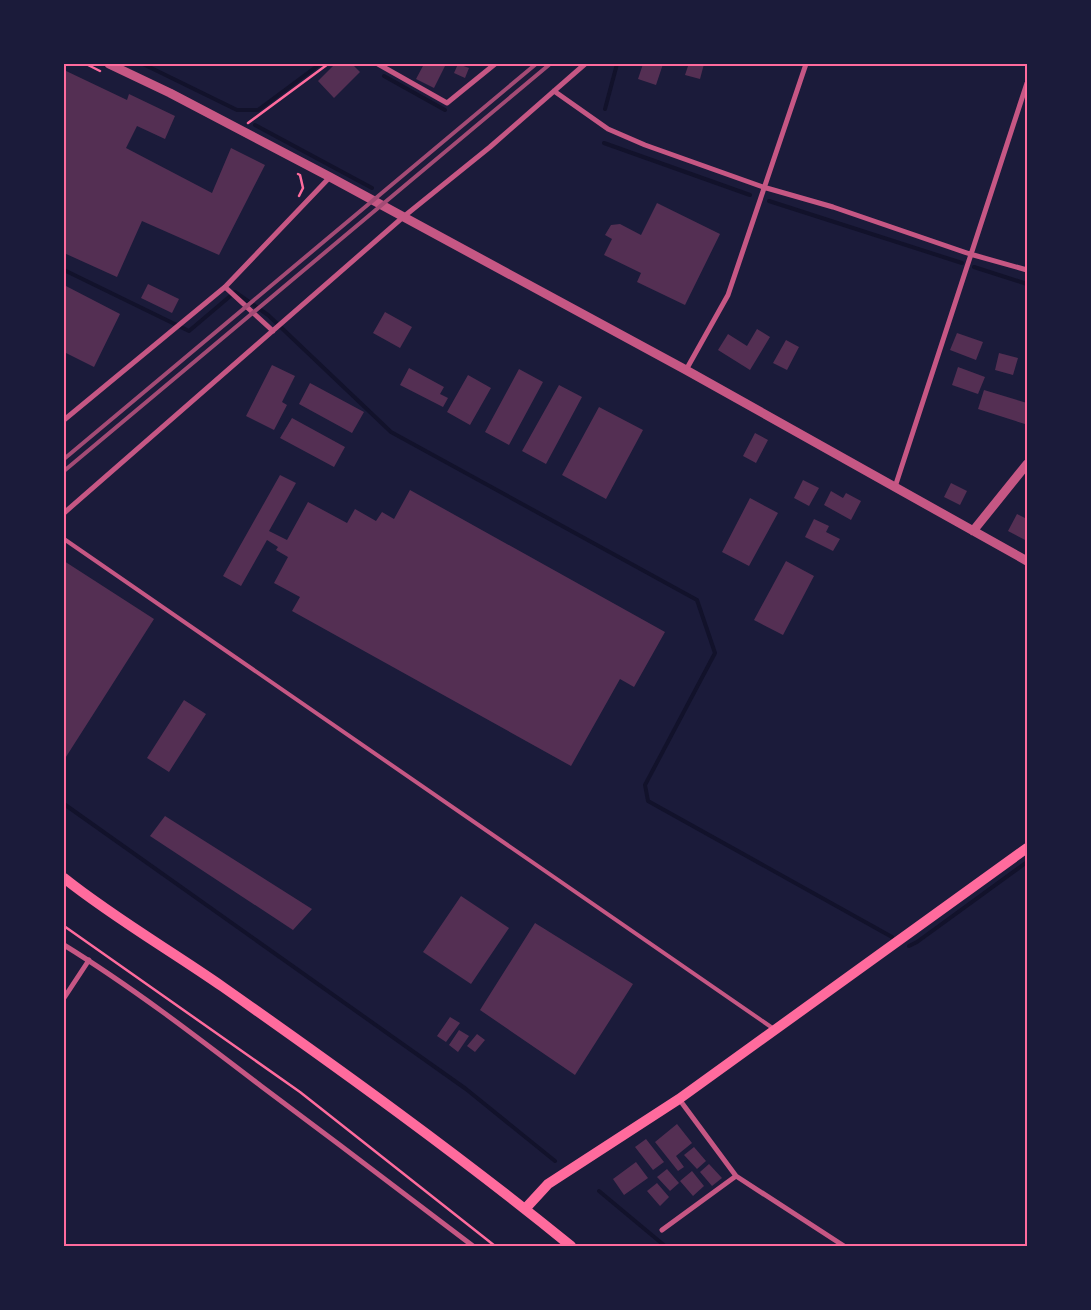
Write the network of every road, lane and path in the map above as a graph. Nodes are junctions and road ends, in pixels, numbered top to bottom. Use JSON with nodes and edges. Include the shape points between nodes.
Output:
{"nodes":[{"id":1,"x":86,"y":64,"type":"edge"},
{"id":2,"x":110,"y":64,"type":"edge"},
{"id":3,"x":328,"y":64,"type":"edge"},
{"id":4,"x":378,"y":64,"type":"edge"},
{"id":5,"x":495,"y":64,"type":"edge"},
{"id":6,"x":585,"y":64,"type":"edge"},
{"id":7,"x":806,"y":64,"type":"edge"},
{"id":8,"x":103,"y":72,"type":"dead end"},
{"id":9,"x":1027,"y":83,"type":"edge"},
{"id":10,"x":554,"y":91,"type":"junction"},
{"id":11,"x":238,"y":130,"type":"junction"},
{"id":12,"x":296,"y":172,"type":"dead end"},
{"id":13,"x":330,"y":177,"type":"junction"},
{"id":14,"x":763,"y":187,"type":"junction"},
{"id":15,"x":295,"y":202,"type":"dead end"},
{"id":16,"x":402,"y":218,"type":"junction"},
{"id":17,"x":970,"y":254,"type":"junction"},
{"id":18,"x":1027,"y":270,"type":"edge"},
{"id":19,"x":225,"y":287,"type":"junction"},
{"id":20,"x":273,"y":331,"type":"junction"},
{"id":21,"x":686,"y":370,"type":"junction"},
{"id":22,"x":64,"y":420,"type":"edge"},
{"id":23,"x":1027,"y":464,"type":"edge"},
{"id":24,"x":895,"y":488,"type":"junction"},
{"id":25,"x":64,"y":513,"type":"edge"},
{"id":26,"x":973,"y":531,"type":"junction"},
{"id":27,"x":64,"y":539,"type":"edge"},
{"id":28,"x":1027,"y":561,"type":"edge"},
{"id":29,"x":1027,"y":848,"type":"edge"},
{"id":30,"x":64,"y":878,"type":"edge"},
{"id":31,"x":64,"y":926,"type":"edge"},
{"id":32,"x":64,"y":945,"type":"edge"},
{"id":33,"x":89,"y":960,"type":"junction"},
{"id":34,"x":64,"y":998,"type":"edge"},
{"id":35,"x":774,"y":1030,"type":"junction"},
{"id":36,"x":679,"y":1098,"type":"junction"},
{"id":37,"x":736,"y":1176,"type":"junction"},
{"id":38,"x":526,"y":1210,"type":"junction"},
{"id":39,"x":662,"y":1230,"type":"dead end"},
{"id":40,"x":473,"y":1246,"type":"edge"},
{"id":41,"x":495,"y":1246,"type":"edge"},
{"id":42,"x":571,"y":1246,"type":"edge"},
{"id":43,"x":844,"y":1246,"type":"edge"}],
"edges":[{"from":1,"to":8,"type":"path"},
{"from":2,"to":11,"type":"street"},
{"from":3,"to":11,"type":"path"},
{"from":4,"to":5,"type":"street","via":[[447,103]]},
{"from":6,"to":10,"type":"street"},
{"from":7,"to":14,"type":"street"},
{"from":9,"to":17,"type":"street"},
{"from":10,"to":14,"type":"street","via":[[616,132]]},
{"from":10,"to":16,"type":"street"},
{"from":11,"to":13,"type":"street"},
{"from":12,"to":15,"type":"path","via":[[303,188]]},
{"from":13,"to":16,"type":"street"},
{"from":13,"to":19,"type":"street"},
{"from":14,"to":17,"type":"street","via":[[833,207]]},
{"from":14,"to":21,"type":"street","via":[[728,296]]},
{"from":16,"to":20,"type":"street"},
{"from":16,"to":21,"type":"street"},
{"from":17,"to":18,"type":"street"},
{"from":17,"to":24,"type":"street"},
{"from":19,"to":20,"type":"street"},
{"from":19,"to":22,"type":"street"},
{"from":20,"to":25,"type":"street"},
{"from":21,"to":24,"type":"street"},
{"from":23,"to":26,"type":"street"},
{"from":24,"to":26,"type":"street"},
{"from":26,"to":28,"type":"street"},
{"from":27,"to":35,"type":"lane"},
{"from":29,"to":35,"type":"main road"},
{"from":30,"to":38,"type":"main road","via":[[84,895],[174,953],[287,1033]]},
{"from":31,"to":41,"type":"path","via":[[300,1092]]},
{"from":32,"to":33,"type":"street"},
{"from":33,"to":34,"type":"street"},
{"from":33,"to":40,"type":"street"},
{"from":35,"to":36,"type":"main road"},
{"from":36,"to":37,"type":"street"},
{"from":36,"to":38,"type":"main road","via":[[548,1184]]},
{"from":37,"to":39,"type":"street"},
{"from":37,"to":43,"type":"street"},
{"from":38,"to":42,"type":"main road"}]}
